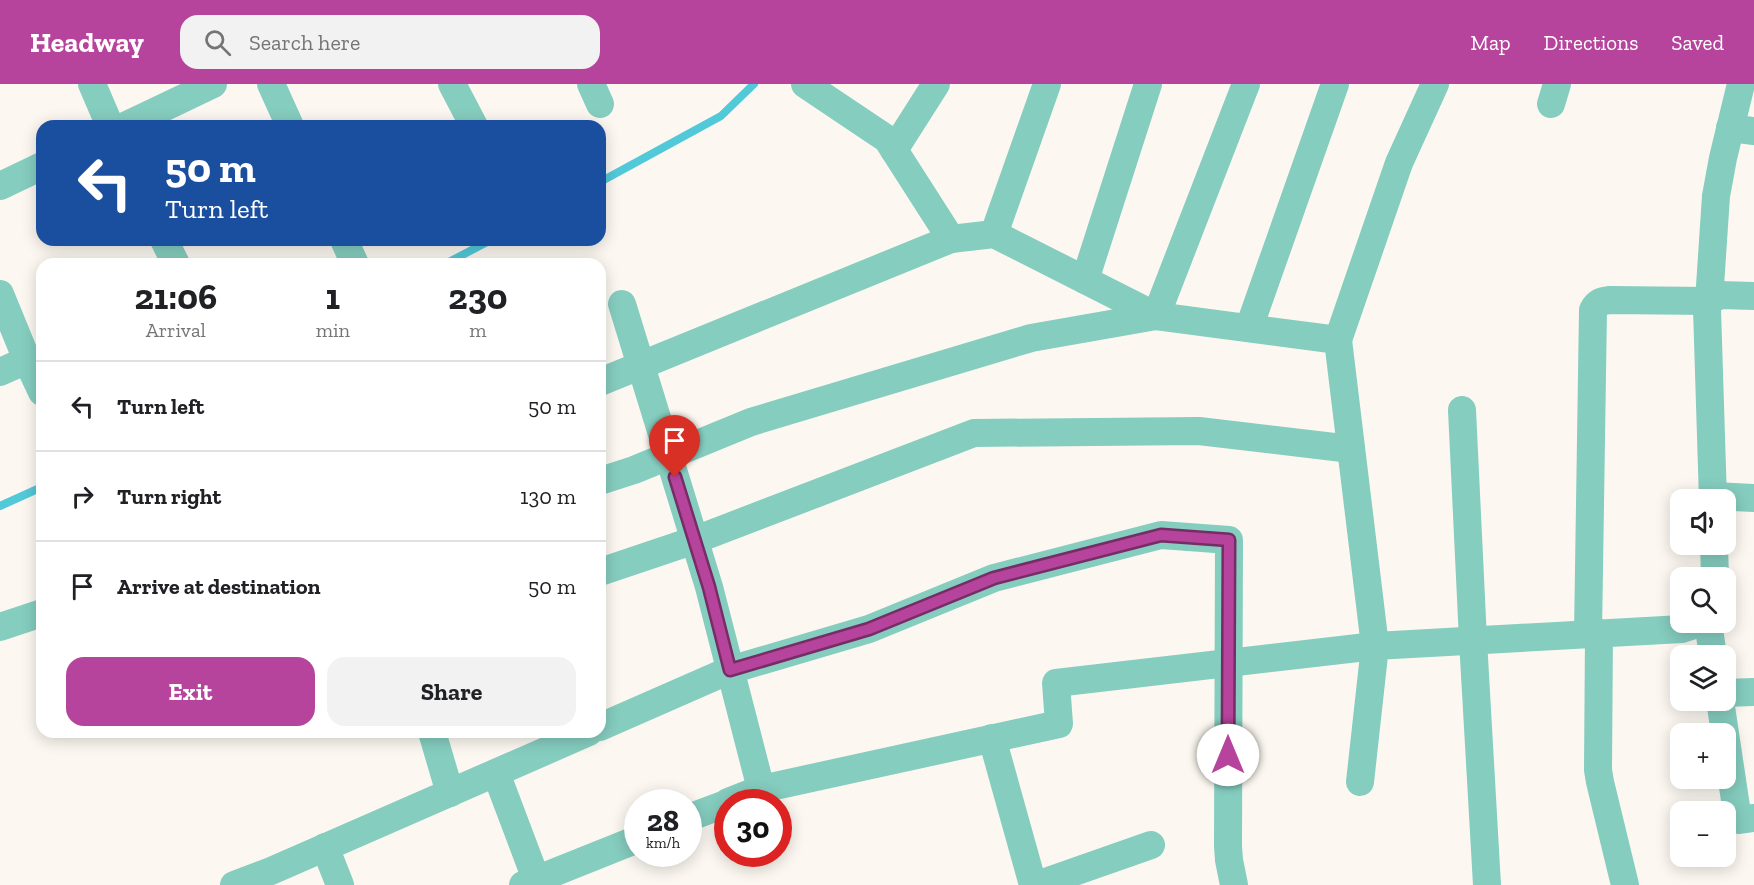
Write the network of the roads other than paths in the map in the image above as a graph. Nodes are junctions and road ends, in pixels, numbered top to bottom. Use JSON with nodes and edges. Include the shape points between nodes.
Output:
{"nodes":[{"id":1,"x":92,"y":84,"type":"edge"},
{"id":2,"x":213,"y":84,"type":"edge"},
{"id":3,"x":271,"y":84,"type":"edge"},
{"id":4,"x":452,"y":84,"type":"edge"},
{"id":5,"x":936,"y":84,"type":"edge"},
{"id":6,"x":1047,"y":84,"type":"edge"},
{"id":7,"x":1148,"y":84,"type":"edge"},
{"id":8,"x":1246,"y":84,"type":"edge"},
{"id":9,"x":1335,"y":84,"type":"edge"},
{"id":10,"x":1435,"y":84,"type":"edge"},
{"id":11,"x":1741,"y":84,"type":"edge"},
{"id":12,"x":806,"y":85,"type":"edge"},
{"id":13,"x":107,"y":120,"type":"edge"},
{"id":14,"x":138,"y":120,"type":"edge"},
{"id":15,"x":288,"y":120,"type":"edge"},
{"id":16,"x":471,"y":120,"type":"edge"},
{"id":17,"x":1742,"y":129,"type":"edge"},
{"id":18,"x":894,"y":150,"type":"junction"},
{"id":19,"x":36,"y":169,"type":"edge"},
{"id":20,"x":0,"y":186,"type":"edge"},
{"id":21,"x":994,"y":234,"type":"junction"},
{"id":22,"x":951,"y":239,"type":"junction"},
{"id":23,"x":1085,"y":280,"type":"junction"},
{"id":24,"x":0,"y":294,"type":"edge"},
{"id":25,"x":1754,"y":296,"type":"edge"},
{"id":26,"x":1709,"y":301,"type":"junction"},
{"id":27,"x":622,"y":304,"type":"dead end"},
{"id":28,"x":1156,"y":316,"type":"junction"},
{"id":29,"x":1249,"y":328,"type":"junction"},
{"id":30,"x":1338,"y":340,"type":"junction"},
{"id":31,"x":27,"y":360,"type":"junction"},
{"id":32,"x":640,"y":365,"type":"junction"},
{"id":33,"x":0,"y":372,"type":"edge"},
{"id":34,"x":36,"y":379,"type":"edge"},
{"id":35,"x":606,"y":379,"type":"edge"},
{"id":36,"x":1462,"y":410,"type":"dead end"},
{"id":37,"x":1351,"y":449,"type":"junction"},
{"id":38,"x":669,"y":456,"type":"junction"},
{"id":39,"x":606,"y":479,"type":"edge"},
{"id":40,"x":1713,"y":489,"type":"edge"},
{"id":41,"x":1736,"y":498,"type":"edge"},
{"id":42,"x":1754,"y":498,"type":"edge"},
{"id":43,"x":695,"y":540,"type":"junction"},
{"id":44,"x":606,"y":570,"type":"edge"},
{"id":45,"x":36,"y":615,"type":"edge"},
{"id":46,"x":0,"y":627,"type":"edge"},
{"id":47,"x":1670,"y":630,"type":"edge"},
{"id":48,"x":1593,"y":634,"type":"junction"},
{"id":49,"x":1473,"y":640,"type":"junction"},
{"id":50,"x":1375,"y":646,"type":"junction"},
{"id":51,"x":1228,"y":663,"type":"junction"},
{"id":52,"x":730,"y":670,"type":"junction"},
{"id":53,"x":1754,"y":692,"type":"edge"},
{"id":54,"x":1736,"y":693,"type":"edge"},
{"id":55,"x":1722,"y":711,"type":"edge"},
{"id":56,"x":606,"y":724,"type":"edge"},
{"id":57,"x":434,"y":738,"type":"edge"},
{"id":58,"x":575,"y":738,"type":"edge"},
{"id":59,"x":992,"y":738,"type":"junction"},
{"id":60,"x":496,"y":773,"type":"junction"},
{"id":61,"x":1360,"y":782,"type":"dead end"},
{"id":62,"x":761,"y":789,"type":"joint"},
{"id":63,"x":450,"y":793,"type":"junction"},
{"id":64,"x":1754,"y":818,"type":"edge"},
{"id":65,"x":624,"y":845,"type":"edge"},
{"id":66,"x":1151,"y":845,"type":"dead end"},
{"id":67,"x":325,"y":848,"type":"junction"},
{"id":68,"x":529,"y":882,"type":"edge"},
{"id":69,"x":234,"y":885,"type":"edge"},
{"id":70,"x":340,"y":885,"type":"edge"},
{"id":71,"x":1035,"y":885,"type":"edge"},
{"id":72,"x":1234,"y":885,"type":"edge"},
{"id":73,"x":1487,"y":885,"type":"edge"},
{"id":74,"x":1624,"y":885,"type":"edge"}],
"edges":[{"from":1,"to":13,"type":"street"},
{"from":2,"to":14,"type":"street"},
{"from":3,"to":15,"type":"street"},
{"from":4,"to":16,"type":"street"},
{"from":5,"to":18,"type":"street"},
{"from":6,"to":21,"type":"street"},
{"from":7,"to":23,"type":"street"},
{"from":8,"to":28,"type":"street"},
{"from":9,"to":29,"type":"street"},
{"from":10,"to":30,"type":"street","via":[[1399,163]]},
{"from":11,"to":17,"type":"street"},
{"from":12,"to":18,"type":"street","via":[[887,139]]},
{"from":17,"to":26,"type":"street","via":[[1716,196]]},
{"from":18,"to":22,"type":"street"},
{"from":19,"to":20,"type":"street"},
{"from":21,"to":22,"type":"street"},
{"from":21,"to":23,"type":"street"},
{"from":22,"to":32,"type":"street"},
{"from":23,"to":28,"type":"street"},
{"from":24,"to":31,"type":"street"},
{"from":25,"to":26,"type":"street","via":[[1720,295]]},
{"from":26,"to":40,"type":"street","via":[[1706,317]]},
{"from":26,"to":48,"type":"street","via":[[1610,300],[1601,301],[1593,310]]},
{"from":27,"to":32,"type":"street"},
{"from":28,"to":29,"type":"street"},
{"from":28,"to":38,"type":"street","via":[[1031,338],[751,422]]},
{"from":29,"to":30,"type":"street"},
{"from":30,"to":37,"type":"street"},
{"from":31,"to":33,"type":"street"},
{"from":31,"to":34,"type":"street"},
{"from":32,"to":35,"type":"street"},
{"from":32,"to":38,"type":"street"},
{"from":36,"to":49,"type":"street"},
{"from":37,"to":43,"type":"street","via":[[1199,431],[974,433]]},
{"from":37,"to":50,"type":"street"},
{"from":38,"to":39,"type":"street"},
{"from":38,"to":43,"type":"street"},
{"from":41,"to":42,"type":"street"},
{"from":43,"to":44,"type":"street"},
{"from":43,"to":52,"type":"street"},
{"from":45,"to":46,"type":"street"},
{"from":47,"to":48,"type":"street"},
{"from":48,"to":49,"type":"street"},
{"from":48,"to":74,"type":"street","via":[[1598,770]]},
{"from":49,"to":50,"type":"street"},
{"from":49,"to":73,"type":"street"},
{"from":50,"to":51,"type":"street"},
{"from":50,"to":61,"type":"street"},
{"from":51,"to":52,"type":"street","via":[[1229,540],[1161,535],[994,578],[869,629]]},
{"from":51,"to":59,"type":"street","via":[[1056,683],[1059,724]]},
{"from":51,"to":72,"type":"street","via":[[1228,846]]},
{"from":52,"to":56,"type":"street"},
{"from":52,"to":62,"type":"street"},
{"from":53,"to":54,"type":"street"},
{"from":55,"to":64,"type":"street","via":[[1738,820]]},
{"from":57,"to":63,"type":"street"},
{"from":58,"to":60,"type":"street"},
{"from":59,"to":62,"type":"street"},
{"from":59,"to":71,"type":"street"},
{"from":60,"to":63,"type":"street"},
{"from":60,"to":68,"type":"street"},
{"from":63,"to":67,"type":"street"},
{"from":65,"to":68,"type":"street"},
{"from":66,"to":71,"type":"street"},
{"from":67,"to":69,"type":"street"},
{"from":67,"to":70,"type":"street"}]}
